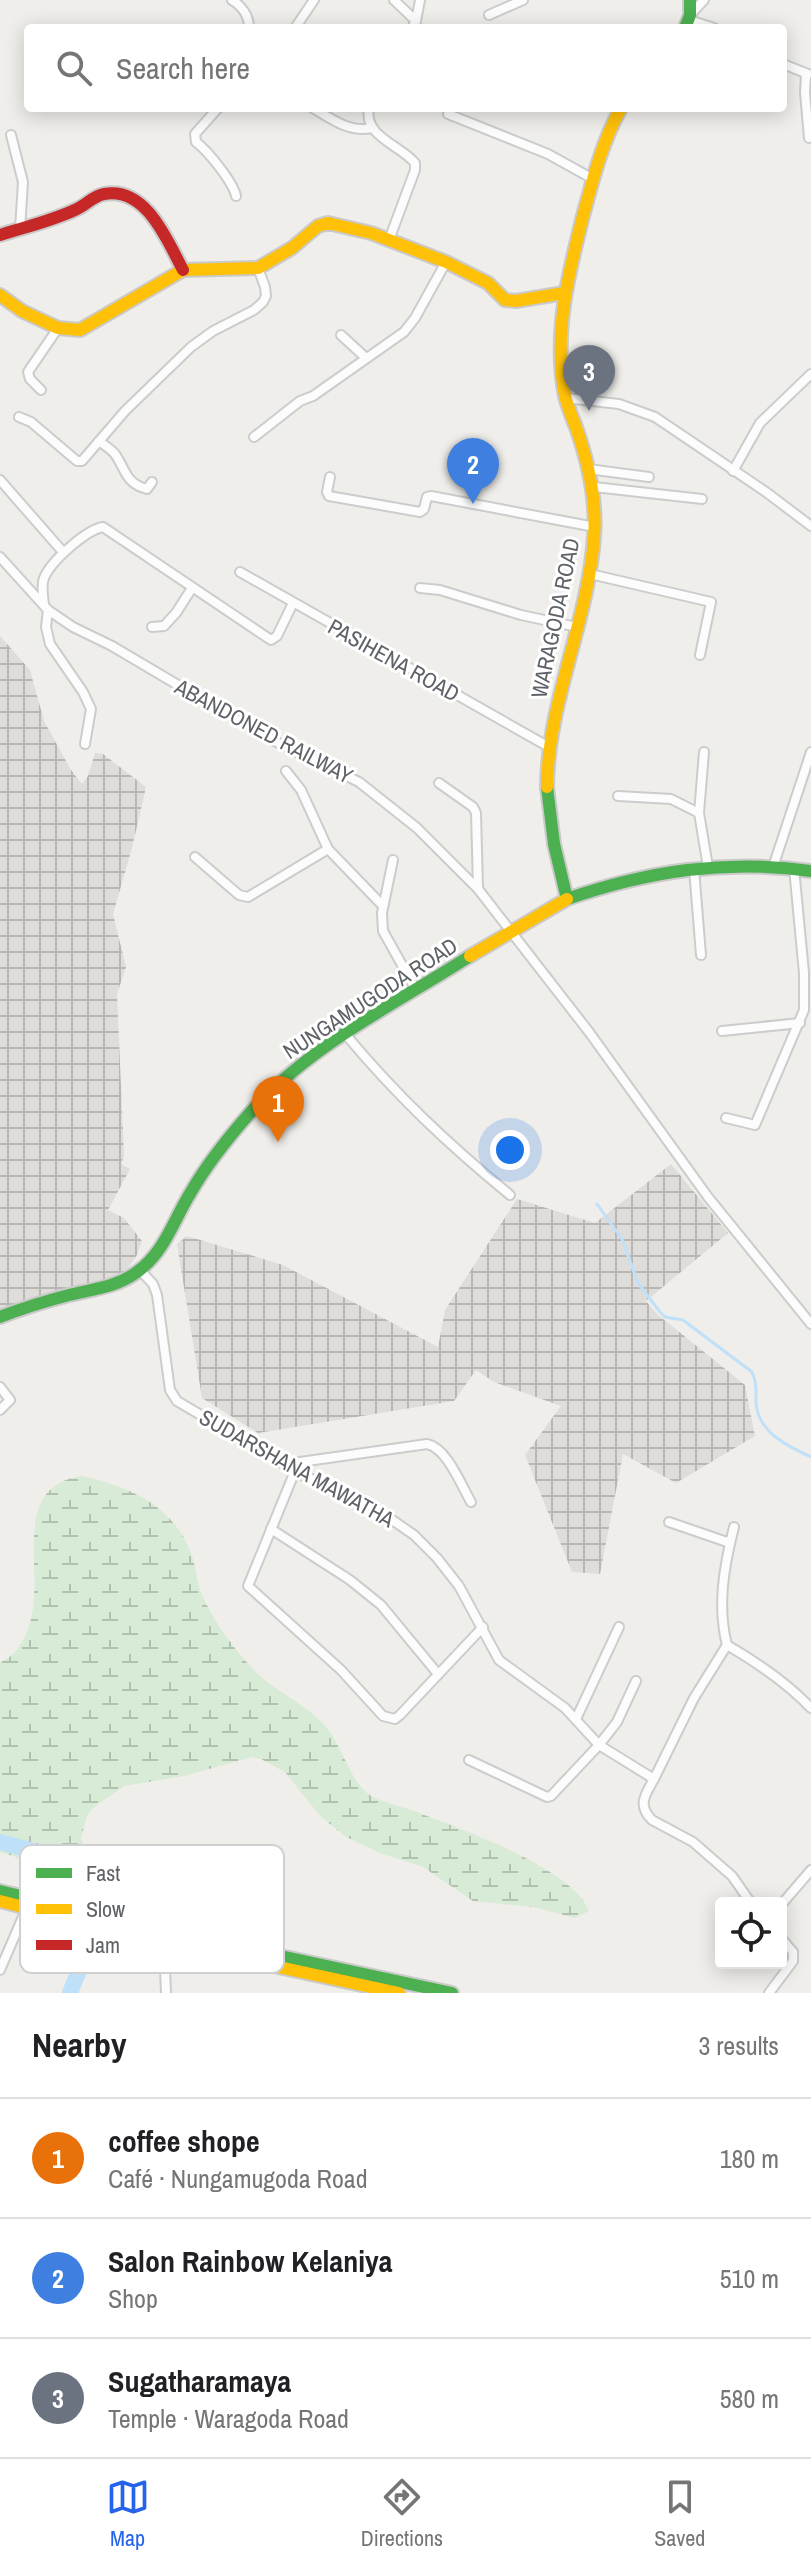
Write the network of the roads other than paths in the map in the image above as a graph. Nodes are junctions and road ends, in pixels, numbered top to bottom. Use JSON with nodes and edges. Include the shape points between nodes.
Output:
{"nodes":[{"id":1,"x":232,"y":0,"type":"edge"},
{"id":2,"x":314,"y":0,"type":"edge"},
{"id":3,"x":394,"y":0,"type":"edge"},
{"id":4,"x":420,"y":0,"type":"edge"},
{"id":5,"x":523,"y":0,"type":"edge"},
{"id":6,"x":690,"y":0,"type":"edge"},
{"id":7,"x":704,"y":0,"type":"edge"},
{"id":8,"x":489,"y":15,"type":"dead end"},
{"id":9,"x":688,"y":21,"type":"edge"},
{"id":10,"x":249,"y":24,"type":"edge"},
{"id":11,"x":298,"y":24,"type":"edge"},
{"id":12,"x":413,"y":24,"type":"edge"},
{"id":13,"x":414,"y":24,"type":"edge"},
{"id":14,"x":787,"y":66,"type":"edge"},
{"id":15,"x":809,"y":74,"type":"edge"},
{"id":16,"x":214,"y":112,"type":"edge"},
{"id":17,"x":321,"y":112,"type":"edge"},
{"id":18,"x":368,"y":112,"type":"edge"},
{"id":19,"x":619,"y":112,"type":"edge"},
{"id":20,"x":448,"y":114,"type":"dead end"},
{"id":21,"x":372,"y":128,"type":"junction"},
{"id":22,"x":11,"y":135,"type":"dead end"},
{"id":23,"x":809,"y":138,"type":"edge"},
{"id":24,"x":593,"y":179,"type":"junction"},
{"id":25,"x":236,"y":196,"type":"dead end"},
{"id":26,"x":20,"y":229,"type":"junction"},
{"id":27,"x":0,"y":235,"type":"edge"},
{"id":28,"x":389,"y":240,"type":"junction"},
{"id":29,"x":446,"y":262,"type":"junction"},
{"id":30,"x":258,"y":268,"type":"junction"},
{"id":31,"x":183,"y":270,"type":"junction"},
{"id":32,"x":564,"y":293,"type":"junction"},
{"id":33,"x":0,"y":295,"type":"edge"},
{"id":34,"x":58,"y":328,"type":"junction"},
{"id":35,"x":341,"y":335,"type":"dead end"},
{"id":36,"x":366,"y":358,"type":"junction"},
{"id":37,"x":811,"y":374,"type":"edge"},
{"id":38,"x":41,"y":390,"type":"dead end"},
{"id":39,"x":566,"y":398,"type":"junction"},
{"id":40,"x":19,"y":417,"type":"dead end"},
{"id":41,"x":254,"y":437,"type":"dead end"},
{"id":42,"x":99,"y":441,"type":"junction"},
{"id":43,"x":588,"y":469,"type":"junction"},
{"id":44,"x":733,"y":471,"type":"junction"},
{"id":45,"x":330,"y":477,"type":"dead end"},
{"id":46,"x":649,"y":477,"type":"dead end"},
{"id":47,"x":0,"y":480,"type":"edge"},
{"id":48,"x":152,"y":482,"type":"dead end"},
{"id":49,"x":594,"y":487,"type":"junction"},
{"id":50,"x":702,"y":499,"type":"dead end"},
{"id":51,"x":811,"y":526,"type":"edge"},
{"id":52,"x":595,"y":527,"type":"junction"},
{"id":53,"x":63,"y":552,"type":"junction"},
{"id":54,"x":0,"y":557,"type":"edge"},
{"id":55,"x":240,"y":572,"type":"dead end"},
{"id":56,"x":590,"y":574,"type":"junction"},
{"id":57,"x":192,"y":588,"type":"junction"},
{"id":58,"x":420,"y":588,"type":"dead end"},
{"id":59,"x":293,"y":603,"type":"junction"},
{"id":60,"x":46,"y":608,"type":"junction"},
{"id":61,"x":152,"y":627,"type":"dead end"},
{"id":62,"x":577,"y":627,"type":"junction"},
{"id":63,"x":700,"y":655,"type":"dead end"},
{"id":64,"x":85,"y":744,"type":"dead end"},
{"id":65,"x":549,"y":747,"type":"junction"},
{"id":66,"x":704,"y":752,"type":"dead end"},
{"id":67,"x":811,"y":752,"type":"edge"},
{"id":68,"x":286,"y":771,"type":"dead end"},
{"id":69,"x":439,"y":783,"type":"dead end"},
{"id":70,"x":618,"y":796,"type":"dead end"},
{"id":71,"x":699,"y":813,"type":"junction"},
{"id":72,"x":328,"y":849,"type":"junction"},
{"id":73,"x":195,"y":857,"type":"dead end"},
{"id":74,"x":393,"y":860,"type":"dead end"},
{"id":75,"x":774,"y":864,"type":"junction"},
{"id":76,"x":708,"y":867,"type":"junction"},
{"id":77,"x":794,"y":868,"type":"junction"},
{"id":78,"x":694,"y":869,"type":"junction"},
{"id":79,"x":811,"y":871,"type":"edge"},
{"id":80,"x":478,"y":889,"type":"junction"},
{"id":81,"x":567,"y":899,"type":"junction"},
{"id":82,"x":383,"y":906,"type":"junction"},
{"id":83,"x":509,"y":931,"type":"junction"},
{"id":84,"x":701,"y":955,"type":"dead end"},
{"id":85,"x":416,"y":990,"type":"junction"},
{"id":86,"x":800,"y":1023,"type":"junction"},
{"id":87,"x":722,"y":1031,"type":"dead end"},
{"id":88,"x":346,"y":1035,"type":"junction"},
{"id":89,"x":726,"y":1118,"type":"dead end"},
{"id":90,"x":510,"y":1195,"type":"dead end"},
{"id":91,"x":140,"y":1270,"type":"junction"},
{"id":92,"x":0,"y":1317,"type":"edge"},
{"id":93,"x":811,"y":1324,"type":"edge"},
{"id":94,"x":0,"y":1387,"type":"edge"},
{"id":95,"x":0,"y":1410,"type":"edge"},
{"id":96,"x":286,"y":1464,"type":"junction"},
{"id":97,"x":295,"y":1471,"type":"junction"},
{"id":98,"x":471,"y":1502,"type":"dead end"},
{"id":99,"x":669,"y":1522,"type":"dead end"},
{"id":100,"x":734,"y":1527,"type":"dead end"},
{"id":101,"x":271,"y":1529,"type":"junction"},
{"id":102,"x":730,"y":1543,"type":"junction"},
{"id":103,"x":483,"y":1627,"type":"junction"},
{"id":104,"x":619,"y":1627,"type":"dead end"},
{"id":105,"x":727,"y":1645,"type":"junction"},
{"id":106,"x":438,"y":1674,"type":"junction"},
{"id":107,"x":636,"y":1681,"type":"dead end"},
{"id":108,"x":811,"y":1708,"type":"edge"},
{"id":109,"x":576,"y":1719,"type":"junction"},
{"id":110,"x":599,"y":1745,"type":"junction"},
{"id":111,"x":469,"y":1760,"type":"dead end"},
{"id":112,"x":654,"y":1779,"type":"junction"},
{"id":113,"x":811,"y":1870,"type":"edge"},
{"id":114,"x":0,"y":1891,"type":"edge"},
{"id":115,"x":747,"y":1897,"type":"edge"},
{"id":116,"x":787,"y":1898,"type":"edge"},
{"id":117,"x":20,"y":1899,"type":"edge"},
{"id":118,"x":0,"y":1901,"type":"edge"},
{"id":119,"x":20,"y":1902,"type":"edge"},
{"id":120,"x":20,"y":1924,"type":"edge"},
{"id":121,"x":787,"y":1945,"type":"edge"},
{"id":122,"x":284,"y":1960,"type":"edge"},
{"id":123,"x":284,"y":1965,"type":"edge"},
{"id":124,"x":787,"y":1969,"type":"edge"},
{"id":125,"x":787,"y":1969,"type":"edge"},
{"id":126,"x":0,"y":1970,"type":"edge"},
{"id":127,"x":165,"y":1973,"type":"edge"},
{"id":128,"x":166,"y":1993,"type":"edge"},
{"id":129,"x":399,"y":1993,"type":"edge"},
{"id":130,"x":452,"y":1993,"type":"edge"},
{"id":131,"x":769,"y":1993,"type":"edge"}],
"edges":[{"from":1,"to":10,"type":"street"},
{"from":2,"to":11,"type":"street"},
{"from":3,"to":12,"type":"street"},
{"from":4,"to":13,"type":"street"},
{"from":5,"to":8,"type":"street"},
{"from":6,"to":9,"type":"main road"},
{"from":7,"to":9,"type":"street"},
{"from":14,"to":15,"type":"street"},
{"from":15,"to":23,"type":"street"},
{"from":16,"to":25,"type":"street","via":[[195,134],[196,142],[234,185]]},
{"from":17,"to":21,"type":"street","via":[[349,127]]},
{"from":18,"to":21,"type":"street"},
{"from":19,"to":24,"type":"main road","name":"WARAGODA ROAD","via":[[600,149]]},
{"from":20,"to":24,"type":"street","via":[[548,154]]},
{"from":21,"to":28,"type":"street","via":[[415,163]]},
{"from":22,"to":26,"type":"street","via":[[23,182]]},
{"from":24,"to":32,"type":"main road","name":"WARAGODA ROAD"},
{"from":26,"to":27,"type":"main road"},
{"from":26,"to":31,"type":"main road","via":[[79,209],[101,194],[122,194],[139,202],[158,224]]},
{"from":28,"to":29,"type":"main road"},
{"from":28,"to":30,"type":"main road","via":[[328,223]]},
{"from":29,"to":32,"type":"main road","via":[[488,283],[505,300]]},
{"from":29,"to":36,"type":"street","via":[[404,332]]},
{"from":30,"to":31,"type":"main road"},
{"from":30,"to":42,"type":"street","via":[[265,287],[263,302],[191,347]]},
{"from":31,"to":34,"type":"main road","via":[[80,330]]},
{"from":32,"to":39,"type":"main road","name":"WARAGODA ROAD","via":[[560,351]]},
{"from":33,"to":34,"type":"main road"},
{"from":34,"to":38,"type":"street","via":[[28,372]]},
{"from":35,"to":36,"type":"street"},
{"from":36,"to":41,"type":"street"},
{"from":37,"to":44,"type":"street","via":[[760,423]]},
{"from":39,"to":43,"type":"main road","name":"WARAGODA ROAD"},
{"from":39,"to":44,"type":"street","via":[[619,404],[655,417]]},
{"from":40,"to":42,"type":"street","via":[[80,462]]},
{"from":42,"to":48,"type":"street","via":[[139,486],[147,489]]},
{"from":43,"to":46,"type":"street"},
{"from":43,"to":49,"type":"main road","name":"WARAGODA ROAD"},
{"from":44,"to":51,"type":"street"},
{"from":45,"to":52,"type":"street","via":[[329,496],[420,512],[431,496]]},
{"from":47,"to":53,"type":"street"},
{"from":49,"to":50,"type":"street"},
{"from":49,"to":52,"type":"main road","name":"WARAGODA ROAD"},
{"from":52,"to":56,"type":"main road","name":"WARAGODA ROAD"},
{"from":53,"to":57,"type":"street","via":[[103,527]]},
{"from":53,"to":60,"type":"street","via":[[43,580]]},
{"from":54,"to":60,"type":"street","name":"ABANDONED RAILWAY"},
{"from":55,"to":59,"type":"street","name":"PASIHENA ROAD"},
{"from":56,"to":62,"type":"main road","name":"WARAGODA ROAD"},
{"from":56,"to":63,"type":"street","via":[[707,599],[711,602]]},
{"from":57,"to":59,"type":"street","via":[[271,640]]},
{"from":57,"to":61,"type":"street","via":[[164,626]]},
{"from":58,"to":62,"type":"street"},
{"from":59,"to":65,"type":"street","name":"PASIHENA ROAD"},
{"from":60,"to":64,"type":"street","via":[[50,644],[91,709]]},
{"from":60,"to":80,"type":"street","name":"ABANDONED RAILWAY","via":[[264,736],[359,782],[417,828]]},
{"from":62,"to":65,"type":"main road","name":"WARAGODA ROAD"},
{"from":65,"to":81,"type":"main road","name":"WARAGODA ROAD","via":[[549,811]]},
{"from":66,"to":71,"type":"street"},
{"from":67,"to":75,"type":"street"},
{"from":68,"to":72,"type":"street","via":[[301,790]]},
{"from":69,"to":80,"type":"street","via":[[476,813]]},
{"from":70,"to":71,"type":"street","via":[[671,799]]},
{"from":71,"to":76,"type":"street"},
{"from":72,"to":73,"type":"street","via":[[248,897]]},
{"from":72,"to":82,"type":"street"},
{"from":74,"to":82,"type":"street"},
{"from":75,"to":76,"type":"main road"},
{"from":75,"to":77,"type":"main road"},
{"from":76,"to":78,"type":"main road"},
{"from":77,"to":79,"type":"main road"},
{"from":77,"to":86,"type":"street","via":[[804,973]]},
{"from":78,"to":81,"type":"main road","via":[[604,885]]},
{"from":78,"to":84,"type":"street"},
{"from":80,"to":83,"type":"street","name":"ABANDONED RAILWAY"},
{"from":81,"to":83,"type":"main road","name":"NUNGAMUGODA ROAD"},
{"from":82,"to":85,"type":"street","via":[[383,931]]},
{"from":83,"to":85,"type":"main road","name":"NUNGAMUGODA ROAD"},
{"from":83,"to":93,"type":"street","name":"ABANDONED RAILWAY","via":[[708,1197]]},
{"from":85,"to":88,"type":"main road","name":"NUNGAMUGODA ROAD"},
{"from":86,"to":87,"type":"street"},
{"from":86,"to":89,"type":"street","via":[[755,1125]]},
{"from":88,"to":90,"type":"street","via":[[446,1142]]},
{"from":88,"to":91,"type":"main road","name":"NUNGAMUGODA ROAD","via":[[275,1086],[239,1127],[191,1192],[159,1253]]},
{"from":91,"to":92,"type":"main road","name":"NUNGAMUGODA ROAD","via":[[105,1288]]},
{"from":91,"to":96,"type":"street","name":"SUDARSHANA MAWATHA","via":[[157,1295],[170,1390],[177,1401]]},
{"from":94,"to":95,"type":"street","via":[[10,1400]]},
{"from":96,"to":97,"type":"street","name":"SUDARSHANA MAWATHA"},
{"from":96,"to":98,"type":"street","via":[[434,1445]]},
{"from":97,"to":101,"type":"street"},
{"from":97,"to":103,"type":"street","name":"SUDARSHANA MAWATHA","via":[[362,1499],[414,1535],[459,1586]]},
{"from":99,"to":102,"type":"street"},
{"from":100,"to":102,"type":"street"},
{"from":101,"to":106,"type":"street","via":[[381,1605]]},
{"from":101,"to":106,"type":"street","via":[[248,1586],[341,1670],[383,1716],[395,1719]]},
{"from":102,"to":105,"type":"street","via":[[721,1589]]},
{"from":103,"to":106,"type":"street"},
{"from":103,"to":109,"type":"street","name":"SUDARSHANA MAWATHA","via":[[499,1660]]},
{"from":104,"to":109,"type":"street"},
{"from":105,"to":108,"type":"street"},
{"from":105,"to":112,"type":"street"},
{"from":107,"to":110,"type":"street","via":[[617,1722]]},
{"from":109,"to":110,"type":"street","name":"SUDARSHANA MAWATHA"},
{"from":110,"to":111,"type":"street","via":[[547,1797]]},
{"from":110,"to":112,"type":"street","name":"SUDARSHANA MAWATHA"},
{"from":112,"to":115,"type":"street","via":[[643,1810],[693,1842],[732,1876]]},
{"from":113,"to":116,"type":"street"},
{"from":114,"to":117,"type":"main road"},
{"from":118,"to":119,"type":"main road"},
{"from":120,"to":126,"type":"street"},
{"from":121,"to":124,"type":"street","via":[[793,1952]]},
{"from":122,"to":130,"type":"main road"},
{"from":123,"to":129,"type":"main road"},
{"from":125,"to":131,"type":"street"},
{"from":127,"to":128,"type":"street"}]}
